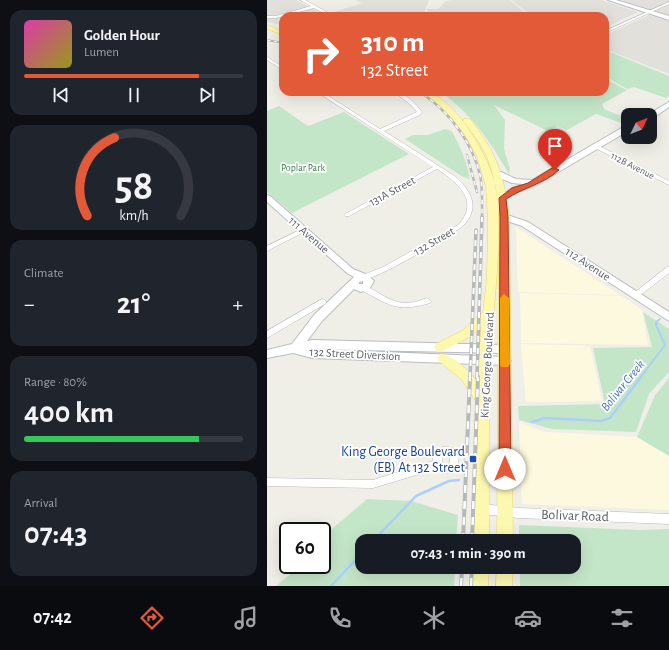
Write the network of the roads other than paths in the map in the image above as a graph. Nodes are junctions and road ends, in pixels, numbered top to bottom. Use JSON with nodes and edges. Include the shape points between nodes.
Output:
{"nodes":[{"id":1,"x":301,"y":0,"type":"edge"},
{"id":2,"x":611,"y":0,"type":"edge"},
{"id":3,"x":669,"y":3,"type":"edge"},
{"id":4,"x":313,"y":7,"type":"junction"},
{"id":5,"x":294,"y":12,"type":"edge"},
{"id":6,"x":324,"y":12,"type":"edge"},
{"id":7,"x":649,"y":12,"type":"junction"},
{"id":8,"x":279,"y":16,"type":"edge"},
{"id":9,"x":268,"y":17,"type":"dead end"},
{"id":10,"x":669,"y":18,"type":"edge"},
{"id":11,"x":267,"y":27,"type":"edge"},
{"id":12,"x":609,"y":30,"type":"edge"},
{"id":13,"x":267,"y":32,"type":"edge"},
{"id":14,"x":279,"y":32,"type":"edge"},
{"id":15,"x":279,"y":36,"type":"edge"},
{"id":16,"x":267,"y":58,"type":"edge"},
{"id":17,"x":279,"y":66,"type":"edge"},
{"id":18,"x":325,"y":96,"type":"edge"},
{"id":19,"x":402,"y":96,"type":"edge"},
{"id":20,"x":432,"y":96,"type":"edge"},
{"id":21,"x":441,"y":96,"type":"edge"},
{"id":22,"x":669,"y":104,"type":"edge"},
{"id":23,"x":657,"y":112,"type":"edge"},
{"id":24,"x":379,"y":131,"type":"junction"},
{"id":25,"x":621,"y":132,"type":"edge"},
{"id":26,"x":597,"y":146,"type":"junction"},
{"id":27,"x":437,"y":167,"type":"junction"},
{"id":28,"x":498,"y":174,"type":"junction"},
{"id":29,"x":535,"y":182,"type":"junction"},
{"id":30,"x":669,"y":183,"type":"edge"},
{"id":31,"x":267,"y":198,"type":"edge"},
{"id":32,"x":502,"y":198,"type":"junction"},
{"id":33,"x":493,"y":213,"type":"junction"},
{"id":34,"x":347,"y":215,"type":"dead end"},
{"id":35,"x":504,"y":217,"type":"junction"},
{"id":36,"x":304,"y":230,"type":"junction"},
{"id":37,"x":267,"y":249,"type":"edge"},
{"id":38,"x":669,"y":269,"type":"edge"},
{"id":39,"x":361,"y":281,"type":"junction"},
{"id":40,"x":636,"y":295,"type":"junction"},
{"id":41,"x":427,"y":301,"type":"dead end"},
{"id":42,"x":322,"y":302,"type":"dead end"},
{"id":43,"x":304,"y":313,"type":"junction"},
{"id":44,"x":489,"y":313,"type":"junction"},
{"id":45,"x":669,"y":317,"type":"edge"},
{"id":46,"x":318,"y":318,"type":"junction"},
{"id":47,"x":267,"y":335,"type":"edge"},
{"id":48,"x":295,"y":349,"type":"junction"},
{"id":49,"x":441,"y":353,"type":"junction"},
{"id":50,"x":267,"y":354,"type":"edge"},
{"id":51,"x":485,"y":354,"type":"junction"},
{"id":52,"x":505,"y":355,"type":"junction"},
{"id":53,"x":484,"y":402,"type":"junction"},
{"id":54,"x":437,"y":464,"type":"dead end"},
{"id":55,"x":267,"y":482,"type":"edge"},
{"id":56,"x":482,"y":509,"type":"junction"},
{"id":57,"x":505,"y":512,"type":"junction"},
{"id":58,"x":669,"y":519,"type":"edge"},
{"id":59,"x":481,"y":534,"type":"edge"},
{"id":60,"x":505,"y":534,"type":"edge"},
{"id":61,"x":481,"y":574,"type":"edge"},
{"id":62,"x":505,"y":574,"type":"edge"},
{"id":63,"x":480,"y":586,"type":"edge"},
{"id":64,"x":504,"y":586,"type":"edge"}],
"edges":[{"from":1,"to":4,"type":"street"},
{"from":2,"to":7,"type":"street"},
{"from":3,"to":7,"type":"street"},
{"from":4,"to":5,"type":"street"},
{"from":4,"to":6,"type":"street"},
{"from":7,"to":10,"type":"street"},
{"from":7,"to":12,"type":"street"},
{"from":8,"to":9,"type":"street"},
{"from":11,"to":14,"type":"main road"},
{"from":13,"to":15,"type":"main road"},
{"from":16,"to":17,"type":"street"},
{"from":18,"to":24,"type":"street"},
{"from":19,"to":24,"type":"street","via":[[420,112]]},
{"from":20,"to":33,"type":"main road","name":"King George Boulevard","via":[[461,122],[481,156],[491,187]]},
{"from":21,"to":28,"type":"main road","name":"King George Boulevard","via":[[477,133],[494,160]]},
{"from":22,"to":23,"type":"street"},
{"from":24,"to":27,"type":"street"},
{"from":25,"to":26,"type":"street"},
{"from":26,"to":29,"type":"street"},
{"from":26,"to":30,"type":"street","name":"112B Avenue"},
{"from":27,"to":34,"type":"street","name":"131A Street"},
{"from":27,"to":39,"type":"street","name":"132 Street","via":[[463,187],[469,197],[468,216],[460,226]]},
{"from":28,"to":29,"type":"street","via":[[515,181]]},
{"from":28,"to":32,"type":"main road","name":"King George Boulevard"},
{"from":29,"to":32,"type":"street"},
{"from":31,"to":36,"type":"street","name":"111 Avenue"},
{"from":32,"to":35,"type":"main road","name":"King George Boulevard"},
{"from":33,"to":35,"type":"main road"},
{"from":33,"to":44,"type":"main road","name":"King George Boulevard"},
{"from":35,"to":40,"type":"street","name":"112 Avenue","via":[[525,224]]},
{"from":35,"to":52,"type":"main road","name":"King George Boulevard"},
{"from":36,"to":37,"type":"street"},
{"from":36,"to":39,"type":"street","name":"111 Avenue"},
{"from":38,"to":40,"type":"street"},
{"from":39,"to":41,"type":"street","name":"111 Avenue","via":[[392,304],[410,306]]},
{"from":39,"to":46,"type":"street","name":"132 Street"},
{"from":40,"to":45,"type":"street","name":"112 Avenue"},
{"from":42,"to":43,"type":"street"},
{"from":43,"to":46,"type":"street"},
{"from":43,"to":47,"type":"street"},
{"from":44,"to":49,"type":"main road","via":[[467,334]]},
{"from":44,"to":51,"type":"main road","name":"King George Boulevard"},
{"from":46,"to":48,"type":"street","name":"132 Street"},
{"from":48,"to":49,"type":"street","name":"132 Street Diversion","via":[[312,354]]},
{"from":48,"to":50,"type":"street"},
{"from":49,"to":51,"type":"street","name":"132 Street Diversion"},
{"from":49,"to":53,"type":"main road","via":[[473,384]]},
{"from":51,"to":52,"type":"street","name":"132 Street Diversion"},
{"from":51,"to":53,"type":"main road","name":"King George Boulevard"},
{"from":52,"to":57,"type":"main road","name":"King George Boulevard"},
{"from":53,"to":56,"type":"main road","name":"King George Boulevard"},
{"from":54,"to":55,"type":"street","via":[[373,484]]},
{"from":56,"to":57,"type":"street","name":"Bolivar Road"},
{"from":56,"to":59,"type":"main road","name":"King George Boulevard"},
{"from":57,"to":58,"type":"street","name":"Bolivar Road"},
{"from":57,"to":60,"type":"main road","name":"King George Boulevard"},
{"from":61,"to":63,"type":"main road"},
{"from":62,"to":64,"type":"main road"}]}
